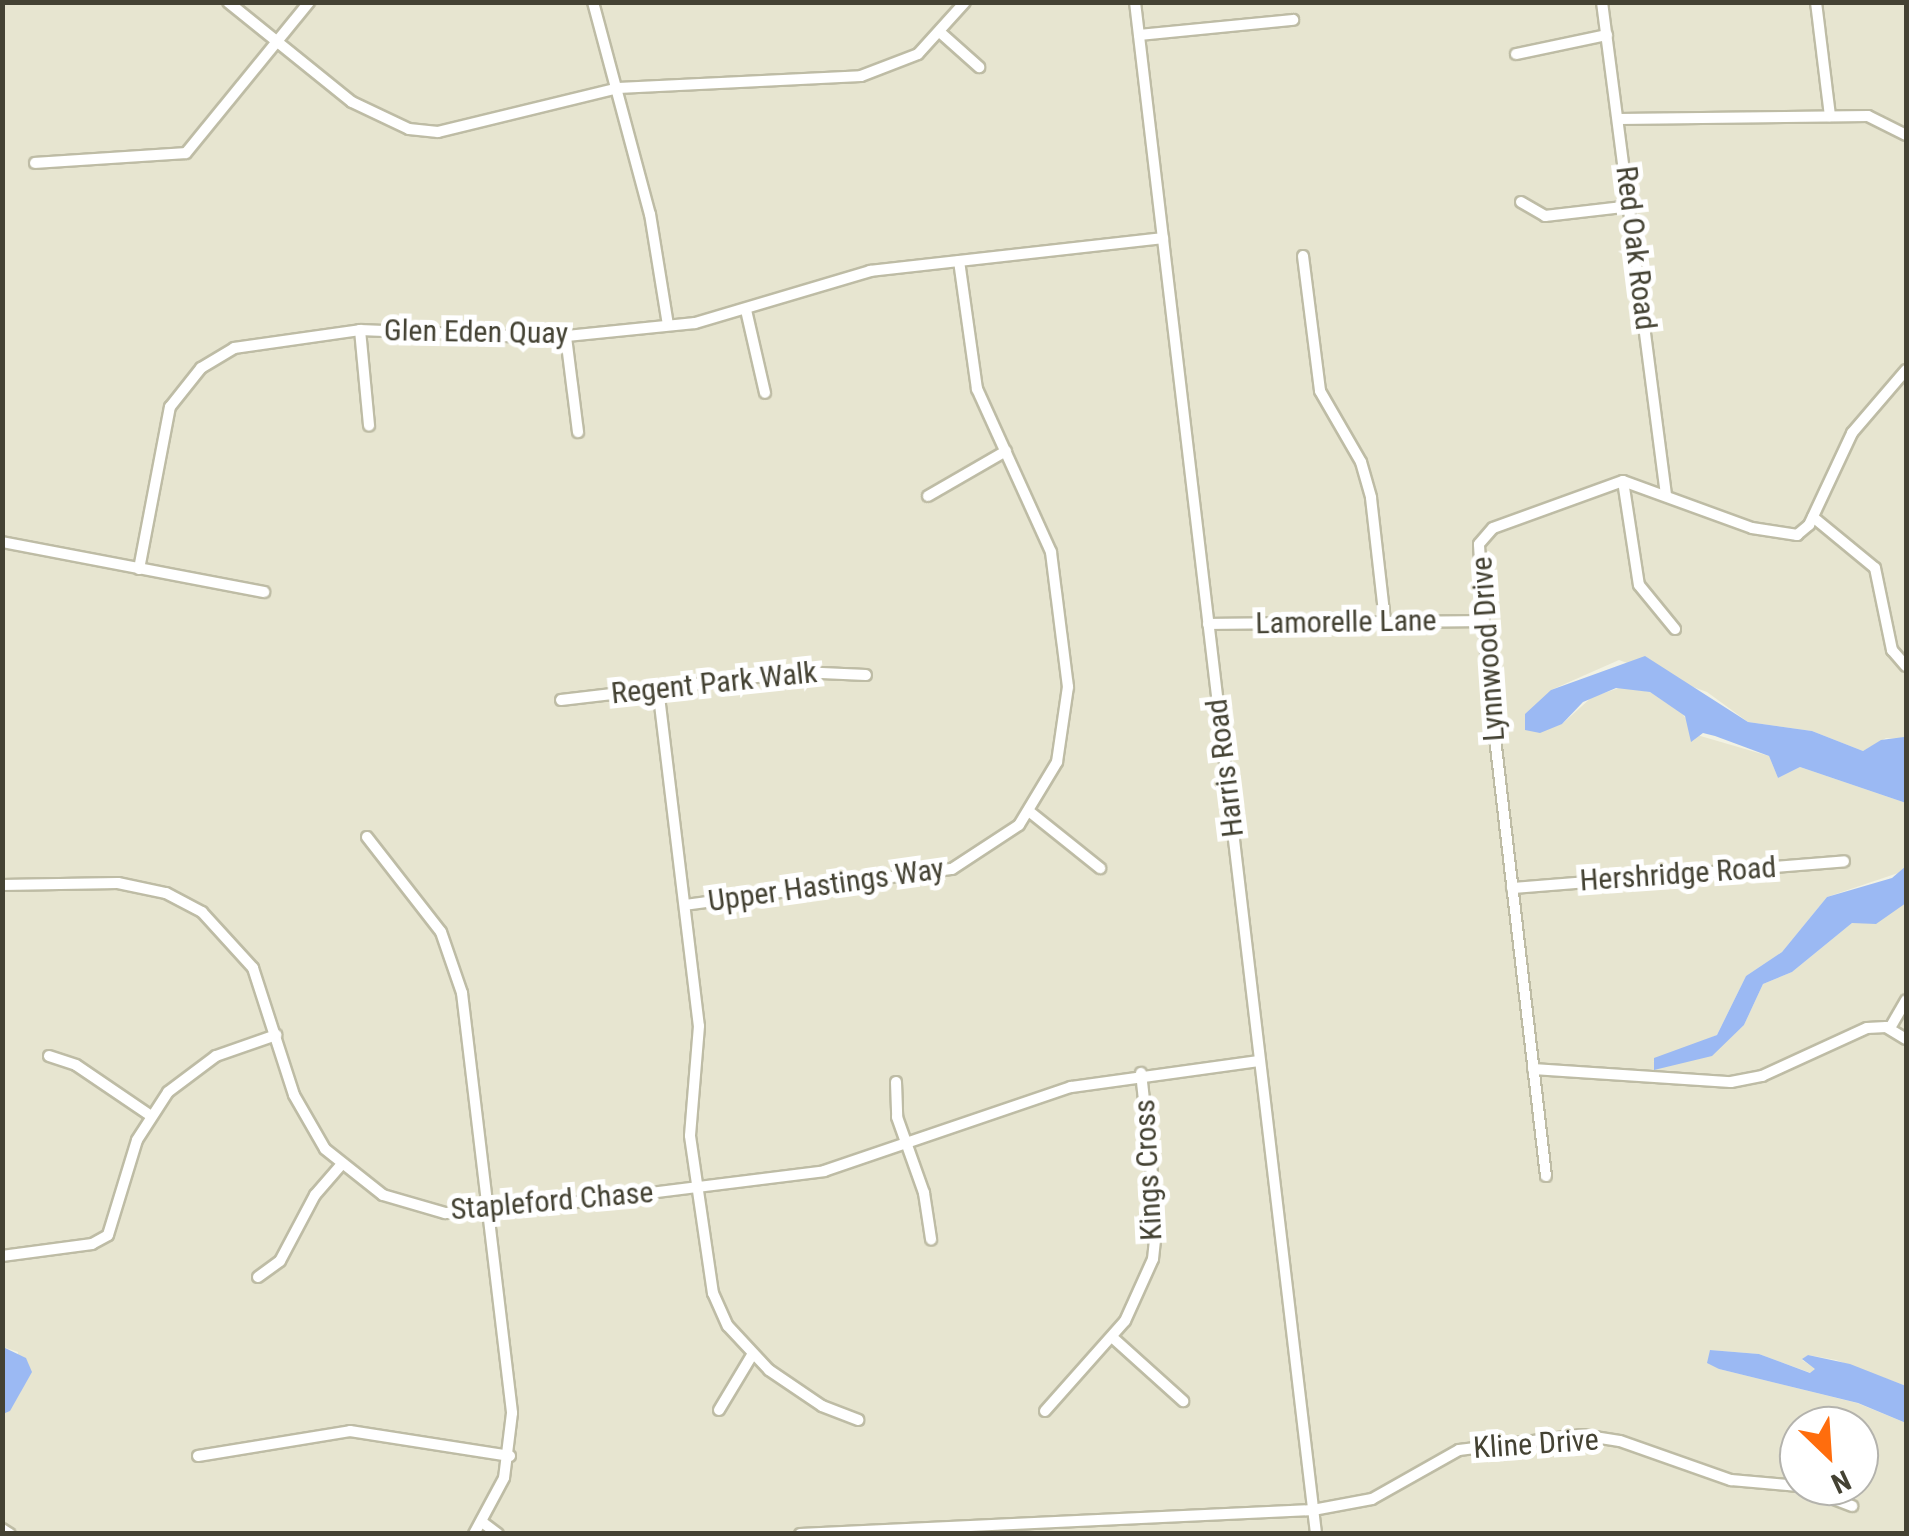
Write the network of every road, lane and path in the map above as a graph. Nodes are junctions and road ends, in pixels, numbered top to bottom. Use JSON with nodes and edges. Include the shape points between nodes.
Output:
{"nodes":[{"id":1,"x":228,"y":2,"type":"edge"},
{"id":2,"x":309,"y":2,"type":"edge"},
{"id":3,"x":594,"y":2,"type":"edge"},
{"id":4,"x":965,"y":2,"type":"edge"},
{"id":5,"x":1135,"y":2,"type":"edge"},
{"id":6,"x":1602,"y":2,"type":"edge"},
{"id":7,"x":1816,"y":2,"type":"edge"},
{"id":8,"x":1293,"y":20,"type":"dead end"},
{"id":9,"x":942,"y":34,"type":"junction"},
{"id":10,"x":1139,"y":35,"type":"junction"},
{"id":11,"x":1607,"y":35,"type":"junction"},
{"id":12,"x":277,"y":43,"type":"junction"},
{"id":13,"x":1516,"y":54,"type":"dead end"},
{"id":14,"x":979,"y":67,"type":"dead end"},
{"id":15,"x":618,"y":88,"type":"junction"},
{"id":16,"x":1830,"y":116,"type":"junction"},
{"id":17,"x":1618,"y":120,"type":"junction"},
{"id":18,"x":1906,"y":135,"type":"edge"},
{"id":19,"x":34,"y":164,"type":"dead end"},
{"id":20,"x":1522,"y":202,"type":"dead end"},
{"id":21,"x":1630,"y":206,"type":"junction"},
{"id":22,"x":1163,"y":238,"type":"junction"},
{"id":23,"x":1303,"y":256,"type":"dead end"},
{"id":24,"x":959,"y":261,"type":"junction"},
{"id":25,"x":746,"y":310,"type":"junction"},
{"id":26,"x":668,"y":326,"type":"junction"},
{"id":27,"x":360,"y":330,"type":"junction"},
{"id":28,"x":566,"y":337,"type":"junction"},
{"id":29,"x":1906,"y":370,"type":"edge"},
{"id":30,"x":765,"y":393,"type":"dead end"},
{"id":31,"x":370,"y":426,"type":"dead end"},
{"id":32,"x":578,"y":432,"type":"dead end"},
{"id":33,"x":1006,"y":451,"type":"junction"},
{"id":34,"x":1623,"y":482,"type":"junction"},
{"id":35,"x":1666,"y":495,"type":"junction"},
{"id":36,"x":928,"y":496,"type":"dead end"},
{"id":37,"x":1813,"y":517,"type":"junction"},
{"id":38,"x":2,"y":542,"type":"edge"},
{"id":39,"x":139,"y":570,"type":"junction"},
{"id":40,"x":264,"y":592,"type":"dead end"},
{"id":41,"x":1483,"y":621,"type":"junction"},
{"id":42,"x":1384,"y":622,"type":"junction"},
{"id":43,"x":1208,"y":624,"type":"junction"},
{"id":44,"x":1675,"y":628,"type":"dead end"},
{"id":45,"x":1906,"y":666,"type":"edge"},
{"id":46,"x":866,"y":675,"type":"dead end"},
{"id":47,"x":658,"y":688,"type":"junction"},
{"id":48,"x":561,"y":700,"type":"dead end"},
{"id":49,"x":1030,"y":812,"type":"junction"},
{"id":50,"x":367,"y":837,"type":"dead end"},
{"id":51,"x":1844,"y":861,"type":"dead end"},
{"id":52,"x":1100,"y":868,"type":"dead end"},
{"id":53,"x":2,"y":885,"type":"edge"},
{"id":54,"x":1512,"y":888,"type":"junction"},
{"id":55,"x":685,"y":906,"type":"junction"},
{"id":56,"x":1906,"y":1000,"type":"edge"},
{"id":57,"x":1890,"y":1028,"type":"junction"},
{"id":58,"x":276,"y":1035,"type":"junction"},
{"id":59,"x":1906,"y":1039,"type":"edge"},
{"id":60,"x":49,"y":1056,"type":"dead end"},
{"id":61,"x":1259,"y":1061,"type":"junction"},
{"id":62,"x":1532,"y":1069,"type":"junction"},
{"id":63,"x":1141,"y":1072,"type":"junction"},
{"id":64,"x":896,"y":1082,"type":"dead end"},
{"id":65,"x":151,"y":1116,"type":"junction"},
{"id":66,"x":905,"y":1145,"type":"junction"},
{"id":67,"x":340,"y":1165,"type":"junction"},
{"id":68,"x":1546,"y":1176,"type":"dead end"},
{"id":69,"x":697,"y":1188,"type":"junction"},
{"id":70,"x":489,"y":1213,"type":"junction"},
{"id":71,"x":931,"y":1240,"type":"dead end"},
{"id":72,"x":2,"y":1256,"type":"edge"},
{"id":73,"x":258,"y":1277,"type":"dead end"},
{"id":74,"x":1112,"y":1337,"type":"junction"},
{"id":75,"x":752,"y":1355,"type":"junction"},
{"id":76,"x":1183,"y":1402,"type":"dead end"},
{"id":77,"x":719,"y":1410,"type":"dead end"},
{"id":78,"x":1045,"y":1411,"type":"dead end"},
{"id":79,"x":858,"y":1420,"type":"dead end"},
{"id":80,"x":198,"y":1456,"type":"dead end"},
{"id":81,"x":510,"y":1456,"type":"junction"},
{"id":82,"x":1779,"y":1484,"type":"edge"},
{"id":83,"x":1314,"y":1510,"type":"junction"},
{"id":84,"x":482,"y":1522,"type":"junction"},
{"id":85,"x":1018,"y":1528,"type":"edge"},
{"id":86,"x":2,"y":1529,"type":"edge"},
{"id":87,"x":10,"y":1534,"type":"edge"},
{"id":88,"x":474,"y":1534,"type":"edge"},
{"id":89,"x":498,"y":1534,"type":"edge"},
{"id":90,"x":800,"y":1534,"type":"edge"},
{"id":91,"x":1316,"y":1534,"type":"edge"}],
"edges":[{"from":1,"to":12,"type":"street"},
{"from":2,"to":12,"type":"street"},
{"from":3,"to":15,"type":"street"},
{"from":4,"to":9,"type":"street"},
{"from":5,"to":10,"type":"street","name":"Harris Road"},
{"from":6,"to":11,"type":"street","name":"Red Oak Road"},
{"from":7,"to":16,"type":"street"},
{"from":8,"to":10,"type":"street"},
{"from":9,"to":14,"type":"street"},
{"from":9,"to":15,"type":"street","via":[[905,62],[861,76]]},
{"from":10,"to":22,"type":"street","name":"Harris Road"},
{"from":11,"to":13,"type":"street"},
{"from":11,"to":17,"type":"street","name":"Red Oak Road"},
{"from":12,"to":15,"type":"street","via":[[352,102],[409,129],[457,130]]},
{"from":12,"to":19,"type":"street","via":[[186,153]]},
{"from":15,"to":26,"type":"street","via":[[650,214]]},
{"from":16,"to":17,"type":"street"},
{"from":16,"to":18,"type":"street","via":[[1880,119]]},
{"from":17,"to":21,"type":"street","name":"Red Oak Road"},
{"from":20,"to":21,"type":"street","via":[[1545,216]]},
{"from":21,"to":35,"type":"street","name":"Red Oak Road"},
{"from":22,"to":24,"type":"street","name":"Glen Eden Quay"},
{"from":22,"to":43,"type":"street","name":"Harris Road"},
{"from":23,"to":42,"type":"street","via":[[1320,391],[1372,498]]},
{"from":24,"to":25,"type":"street","name":"Glen Eden Quay","via":[[870,271]]},
{"from":24,"to":33,"type":"street","name":"Upper Hastings Way","via":[[974,378]]},
{"from":25,"to":26,"type":"street","name":"Glen Eden Quay"},
{"from":25,"to":30,"type":"street"},
{"from":26,"to":28,"type":"street","name":"Glen Eden Quay"},
{"from":27,"to":28,"type":"street","name":"Glen Eden Quay"},
{"from":27,"to":31,"type":"street"},
{"from":27,"to":39,"type":"street","name":"Glen Eden Quay","via":[[251,344],[218,356],[190,377],[163,424]]},
{"from":28,"to":32,"type":"street"},
{"from":29,"to":37,"type":"street","via":[[1852,433]]},
{"from":33,"to":36,"type":"street"},
{"from":33,"to":49,"type":"street","name":"Upper Hastings Way","via":[[1046,531],[1068,688],[1058,762]]},
{"from":34,"to":35,"type":"street"},
{"from":34,"to":41,"type":"street","name":"Lynnwood Drive","via":[[1597,486],[1488,531],[1477,553]]},
{"from":34,"to":44,"type":"street","via":[[1640,585]]},
{"from":35,"to":37,"type":"street","via":[[1779,536],[1797,535]]},
{"from":37,"to":45,"type":"street","via":[[1875,568],[1892,650]]},
{"from":38,"to":39,"type":"street"},
{"from":39,"to":40,"type":"street"},
{"from":41,"to":42,"type":"street","name":"Lamorelle Lane"},
{"from":41,"to":54,"type":"street","name":"Lynnwood Drive"},
{"from":42,"to":43,"type":"street","name":"Lamorelle Lane"},
{"from":43,"to":61,"type":"street","name":"Harris Road"},
{"from":46,"to":47,"type":"street","name":"Regent Park Walk","via":[[799,672]]},
{"from":47,"to":48,"type":"street","name":"Regent Park Walk"},
{"from":47,"to":55,"type":"street"},
{"from":49,"to":52,"type":"street"},
{"from":49,"to":55,"type":"street","name":"Upper Hastings Way","via":[[987,851],[936,874]]},
{"from":50,"to":70,"type":"street","via":[[430,914],[458,971]]},
{"from":51,"to":54,"type":"street","name":"Hershridge Road"},
{"from":53,"to":58,"type":"street","name":"Stapleford Chase","via":[[118,883],[184,901],[242,952]]},
{"from":54,"to":62,"type":"street","name":"Lynnwood Drive"},
{"from":55,"to":69,"type":"street","via":[[698,1026],[690,1115]]},
{"from":56,"to":57,"type":"street"},
{"from":57,"to":59,"type":"street"},
{"from":57,"to":62,"type":"street","via":[[1866,1028],[1747,1080]]},
{"from":58,"to":65,"type":"street","via":[[196,1068]]},
{"from":58,"to":67,"type":"street","name":"Stapleford Chase","via":[[301,1112]]},
{"from":60,"to":65,"type":"street"},
{"from":61,"to":63,"type":"street","name":"Stapleford Chase"},
{"from":61,"to":83,"type":"street","name":"Harris Road"},
{"from":62,"to":68,"type":"street","name":"Lynnwood Drive"},
{"from":63,"to":66,"type":"street","name":"Stapleford Chase","via":[[1071,1087]]},
{"from":63,"to":74,"type":"street","name":"Kings Cross","via":[[1156,1236],[1137,1301]]},
{"from":64,"to":66,"type":"street"},
{"from":65,"to":72,"type":"street","via":[[128,1164],[108,1235],[92,1244]]},
{"from":66,"to":69,"type":"street","name":"Stapleford Chase","via":[[824,1171]]},
{"from":66,"to":71,"type":"street","via":[[924,1193]]},
{"from":67,"to":70,"type":"street","name":"Stapleford Chase","via":[[403,1203]]},
{"from":67,"to":73,"type":"street","via":[[315,1195],[280,1260]]},
{"from":69,"to":70,"type":"street","name":"Stapleford Chase"},
{"from":69,"to":75,"type":"street","via":[[713,1292]]},
{"from":70,"to":81,"type":"street","via":[[512,1413]]},
{"from":74,"to":76,"type":"street"},
{"from":74,"to":78,"type":"street","name":"Kings Cross","via":[[1067,1379]]},
{"from":75,"to":77,"type":"street"},
{"from":75,"to":79,"type":"street","via":[[822,1406]]},
{"from":80,"to":81,"type":"street","via":[[350,1431]]},
{"from":81,"to":84,"type":"street"},
{"from":82,"to":83,"type":"street","name":"Kline Drive","via":[[1730,1480],[1620,1441],[1582,1435],[1459,1450],[1372,1499]]},
{"from":83,"to":85,"type":"street","name":"Kline Drive"},
{"from":83,"to":91,"type":"street","name":"Harris Road"},
{"from":84,"to":88,"type":"street"},
{"from":84,"to":89,"type":"street"},
{"from":85,"to":90,"type":"street","name":"Kline Drive"},
{"from":86,"to":87,"type":"street"}]}
